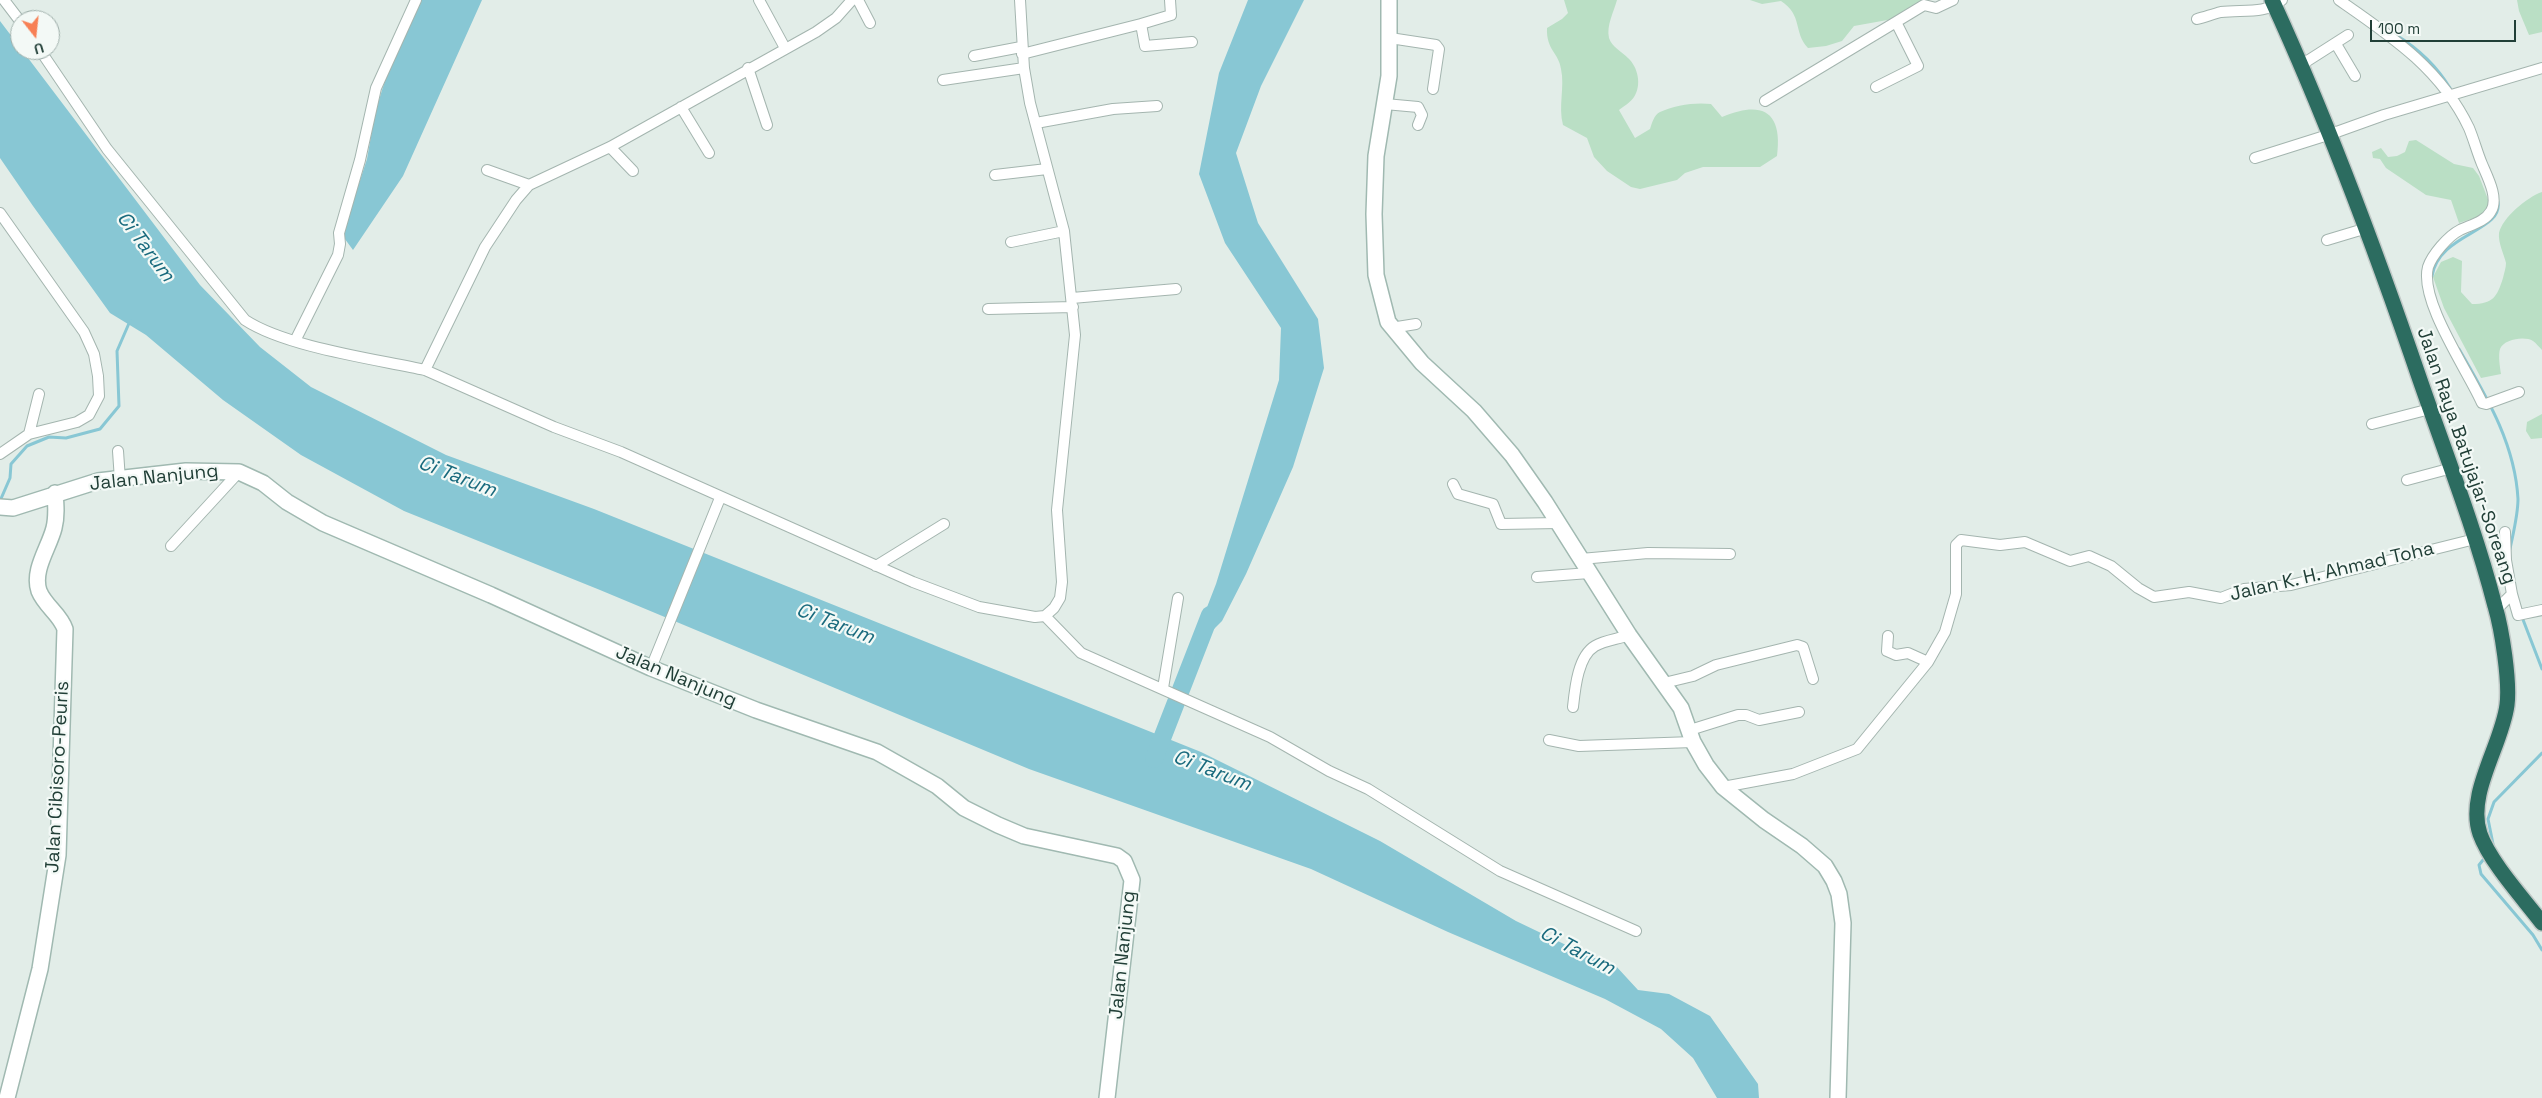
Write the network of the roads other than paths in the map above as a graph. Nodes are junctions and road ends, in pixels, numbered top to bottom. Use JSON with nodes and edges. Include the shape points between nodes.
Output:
{"nodes":[{"id":1,"x":4,"y":0,"type":"edge"},
{"id":2,"x":416,"y":0,"type":"edge"},
{"id":3,"x":759,"y":0,"type":"edge"},
{"id":4,"x":852,"y":0,"type":"edge"},
{"id":5,"x":858,"y":0,"type":"edge"},
{"id":6,"x":1020,"y":0,"type":"edge"},
{"id":7,"x":1170,"y":0,"type":"edge"},
{"id":8,"x":1388,"y":0,"type":"edge"},
{"id":9,"x":1953,"y":0,"type":"edge"},
{"id":10,"x":2339,"y":0,"type":"edge"},
{"id":11,"x":2276,"y":2,"type":"edge"},
{"id":12,"x":12,"y":10,"type":"edge"},
{"id":13,"x":2198,"y":19,"type":"dead end"},
{"id":14,"x":1896,"y":22,"type":"junction"},
{"id":15,"x":870,"y":23,"type":"dead end"},
{"id":16,"x":1140,"y":24,"type":"junction"},
{"id":17,"x":2348,"y":35,"type":"dead end"},
{"id":18,"x":1390,"y":38,"type":"junction"},
{"id":19,"x":1192,"y":42,"type":"dead end"},
{"id":20,"x":2336,"y":44,"type":"junction"},
{"id":21,"x":785,"y":48,"type":"junction"},
{"id":22,"x":1022,"y":50,"type":"junction"},
{"id":23,"x":974,"y":56,"type":"dead end"},
{"id":24,"x":47,"y":60,"type":"edge"},
{"id":25,"x":2301,"y":65,"type":"junction"},
{"id":26,"x":748,"y":68,"type":"junction"},
{"id":27,"x":1024,"y":68,"type":"junction"},
{"id":28,"x":2542,"y":68,"type":"edge"},
{"id":29,"x":2355,"y":76,"type":"dead end"},
{"id":30,"x":943,"y":80,"type":"dead end"},
{"id":31,"x":1876,"y":87,"type":"dead end"},
{"id":32,"x":1433,"y":89,"type":"dead end"},
{"id":33,"x":2450,"y":96,"type":"junction"},
{"id":34,"x":1765,"y":101,"type":"dead end"},
{"id":35,"x":1386,"y":104,"type":"junction"},
{"id":36,"x":1157,"y":106,"type":"dead end"},
{"id":37,"x":681,"y":108,"type":"junction"},
{"id":38,"x":1036,"y":123,"type":"junction"},
{"id":39,"x":767,"y":125,"type":"dead end"},
{"id":40,"x":1418,"y":126,"type":"dead end"},
{"id":41,"x":2331,"y":134,"type":"junction"},
{"id":42,"x":610,"y":147,"type":"junction"},
{"id":43,"x":710,"y":153,"type":"dead end"},
{"id":44,"x":2255,"y":158,"type":"dead end"},
{"id":45,"x":1047,"y":169,"type":"junction"},
{"id":46,"x":487,"y":170,"type":"dead end"},
{"id":47,"x":634,"y":171,"type":"dead end"},
{"id":48,"x":995,"y":175,"type":"dead end"},
{"id":49,"x":529,"y":185,"type":"junction"},
{"id":50,"x":0,"y":213,"type":"edge"},
{"id":51,"x":2367,"y":228,"type":"junction"},
{"id":52,"x":1064,"y":231,"type":"junction"},
{"id":53,"x":2327,"y":240,"type":"dead end"},
{"id":54,"x":1011,"y":242,"type":"dead end"},
{"id":55,"x":1176,"y":289,"type":"dead end"},
{"id":56,"x":1072,"y":302,"type":"junction"},
{"id":57,"x":988,"y":310,"type":"dead end"},
{"id":58,"x":1416,"y":324,"type":"dead end"},
{"id":59,"x":1391,"y":328,"type":"junction"},
{"id":60,"x":295,"y":341,"type":"junction"},
{"id":61,"x":425,"y":370,"type":"junction"},
{"id":62,"x":2519,"y":392,"type":"dead end"},
{"id":63,"x":39,"y":394,"type":"dead end"},
{"id":64,"x":2430,"y":409,"type":"junction"},
{"id":65,"x":2372,"y":424,"type":"dead end"},
{"id":66,"x":29,"y":434,"type":"junction"},
{"id":67,"x":118,"y":451,"type":"dead end"},
{"id":68,"x":0,"y":454,"type":"edge"},
{"id":69,"x":2452,"y":468,"type":"junction"},
{"id":70,"x":239,"y":472,"type":"junction"},
{"id":71,"x":120,"y":480,"type":"junction"},
{"id":72,"x":2407,"y":480,"type":"dead end"},
{"id":73,"x":1453,"y":484,"type":"dead end"},
{"id":74,"x":55,"y":493,"type":"junction"},
{"id":75,"x":720,"y":498,"type":"junction"},
{"id":76,"x":2,"y":507,"type":"edge"},
{"id":77,"x":1558,"y":523,"type":"junction"},
{"id":78,"x":944,"y":524,"type":"dead end"},
{"id":79,"x":2505,"y":532,"type":"dead end"},
{"id":80,"x":2475,"y":539,"type":"junction"},
{"id":81,"x":171,"y":546,"type":"dead end"},
{"id":82,"x":1730,"y":554,"type":"dead end"},
{"id":83,"x":1581,"y":560,"type":"junction"},
{"id":84,"x":876,"y":566,"type":"junction"},
{"id":85,"x":1589,"y":573,"type":"junction"},
{"id":86,"x":1537,"y":577,"type":"dead end"},
{"id":87,"x":2512,"y":594,"type":"junction"},
{"id":88,"x":1178,"y":598,"type":"dead end"},
{"id":89,"x":2496,"y":610,"type":"junction"},
{"id":90,"x":2542,"y":610,"type":"edge"},
{"id":91,"x":1045,"y":616,"type":"junction"},
{"id":92,"x":1629,"y":636,"type":"junction"},
{"id":93,"x":1888,"y":636,"type":"dead end"},
{"id":94,"x":1928,"y":662,"type":"junction"},
{"id":95,"x":651,"y":668,"type":"junction"},
{"id":96,"x":1814,"y":679,"type":"dead end"},
{"id":97,"x":1664,"y":683,"type":"junction"},
{"id":98,"x":1163,"y":688,"type":"junction"},
{"id":99,"x":1573,"y":707,"type":"dead end"},
{"id":100,"x":1799,"y":712,"type":"dead end"},
{"id":101,"x":1691,"y":736,"type":"junction"},
{"id":102,"x":1549,"y":740,"type":"dead end"},
{"id":103,"x":1723,"y":787,"type":"junction"},
{"id":104,"x":2542,"y":924,"type":"edge"},
{"id":105,"x":1636,"y":931,"type":"dead end"},
{"id":106,"x":7,"y":1098,"type":"edge"},
{"id":107,"x":1107,"y":1098,"type":"edge"},
{"id":108,"x":1838,"y":1098,"type":"edge"}],
"edges":[{"from":1,"to":12,"type":"street"},
{"from":2,"to":60,"type":"street","via":[[376,88],[360,160],[338,233],[338,254]]},
{"from":3,"to":21,"type":"street"},
{"from":4,"to":21,"type":"street","via":[[836,18]]},
{"from":5,"to":15,"type":"street"},
{"from":6,"to":22,"type":"street"},
{"from":7,"to":16,"type":"street","via":[[1171,15]]},
{"from":8,"to":18,"type":"street"},
{"from":9,"to":14,"type":"street","via":[[1936,8],[1924,5]]},
{"from":10,"to":33,"type":"street","via":[[2418,58]]},
{"from":11,"to":13,"type":"street","via":[[2241,13],[2219,12]]},
{"from":11,"to":25,"type":"highway","name":"Jalan Raya Batujajar-Soreang"},
{"from":14,"to":31,"type":"street","via":[[1918,66]]},
{"from":14,"to":34,"type":"street"},
{"from":16,"to":19,"type":"street","via":[[1145,46]]},
{"from":16,"to":22,"type":"street"},
{"from":17,"to":20,"type":"street"},
{"from":18,"to":32,"type":"street","via":[[1436,45],[1439,50]]},
{"from":18,"to":35,"type":"street"},
{"from":20,"to":25,"type":"street"},
{"from":20,"to":29,"type":"street"},
{"from":21,"to":26,"type":"street"},
{"from":22,"to":23,"type":"street"},
{"from":22,"to":27,"type":"street"},
{"from":24,"to":60,"type":"street","via":[[107,149],[245,320],[262,330]]},
{"from":25,"to":41,"type":"highway","name":"Jalan Raya Batujajar-Soreang"},
{"from":26,"to":37,"type":"street"},
{"from":26,"to":39,"type":"street"},
{"from":27,"to":30,"type":"street"},
{"from":27,"to":38,"type":"street"},
{"from":28,"to":33,"type":"street"},
{"from":33,"to":41,"type":"street"},
{"from":33,"to":62,"type":"street","via":[[2469,128],[2494,201],[2486,216],[2458,231],[2436,254],[2428,267],[2429,291],[2447,336],[2482,403]]},
{"from":35,"to":40,"type":"street","via":[[1418,108],[1422,115]]},
{"from":35,"to":59,"type":"street","via":[[1376,156],[1374,214],[1376,275]]},
{"from":36,"to":38,"type":"street","via":[[1113,109]]},
{"from":37,"to":42,"type":"street"},
{"from":37,"to":43,"type":"street"},
{"from":38,"to":45,"type":"street"},
{"from":41,"to":44,"type":"street"},
{"from":41,"to":51,"type":"highway","name":"Jalan Raya Batujajar-Soreang"},
{"from":42,"to":47,"type":"street"},
{"from":42,"to":49,"type":"street"},
{"from":45,"to":48,"type":"street"},
{"from":45,"to":52,"type":"street"},
{"from":46,"to":49,"type":"street"},
{"from":49,"to":61,"type":"street","via":[[485,247]]},
{"from":50,"to":66,"type":"street","via":[[84,332],[94,354],[98,376],[98,396],[89,415],[68,426]]},
{"from":51,"to":53,"type":"street"},
{"from":51,"to":64,"type":"highway","name":"Jalan Raya Batujajar-Soreang"},
{"from":52,"to":54,"type":"street"},
{"from":52,"to":56,"type":"street"},
{"from":55,"to":56,"type":"street"},
{"from":56,"to":57,"type":"street"},
{"from":56,"to":91,"type":"street","via":[[1074,355],[1057,510],[1062,582],[1060,598]]},
{"from":58,"to":59,"type":"street"},
{"from":59,"to":77,"type":"street","via":[[1470,407],[1512,455]]},
{"from":60,"to":61,"type":"street"},
{"from":61,"to":75,"type":"street","via":[[554,427],[621,452]]},
{"from":63,"to":66,"type":"street"},
{"from":64,"to":65,"type":"street"},
{"from":64,"to":69,"type":"highway","name":"Jalan Raya Batujajar-Soreang"},
{"from":66,"to":68,"type":"street"},
{"from":67,"to":71,"type":"street"},
{"from":69,"to":72,"type":"street"},
{"from":69,"to":80,"type":"highway","name":"Jalan Raya Batujajar-Soreang"},
{"from":70,"to":71,"type":"street","name":"Jalan Nanjung","via":[[186,471]]},
{"from":70,"to":81,"type":"street"},
{"from":70,"to":95,"type":"street","name":"Jalan Nanjung","via":[[262,483],[323,523]]},
{"from":71,"to":74,"type":"street","name":"Jalan Nanjung","via":[[98,481]]},
{"from":73,"to":77,"type":"street","via":[[1458,494],[1493,504],[1501,524]]},
{"from":74,"to":76,"type":"street","name":"Jalan Nanjung","via":[[12,508]]},
{"from":74,"to":106,"type":"street","name":"Jalan Cibisoro-Peuris","via":[[57,512],[54,528],[37,575],[39,591],[65,629],[58,855],[40,968]]},
{"from":75,"to":84,"type":"street"},
{"from":75,"to":95,"type":"street"},
{"from":77,"to":83,"type":"street"},
{"from":78,"to":84,"type":"street"},
{"from":79,"to":87,"type":"street"},
{"from":80,"to":89,"type":"highway","name":"Jalan Raya Batujajar-Soreang"},
{"from":80,"to":94,"type":"street","name":"Jalan K. H. Ahmad Toha","via":[[2291,585],[2244,589],[2221,598],[2189,592],[2154,597],[2111,566],[2089,556],[2070,561],[2026,542],[2000,545],[1961,540],[1956,545],[1954,607],[1945,632]]},
{"from":82,"to":83,"type":"street","via":[[1648,553]]},
{"from":83,"to":85,"type":"street"},
{"from":84,"to":91,"type":"street","via":[[979,607]]},
{"from":85,"to":86,"type":"street"},
{"from":85,"to":92,"type":"street"},
{"from":87,"to":89,"type":"street"},
{"from":87,"to":90,"type":"street","via":[[2521,615]]},
{"from":88,"to":98,"type":"street"},
{"from":89,"to":104,"type":"highway","name":"Jalan Raya Batujajar-Soreang","via":[[2508,689],[2507,703],[2478,802],[2478,826],[2491,856]]},
{"from":91,"to":98,"type":"street","via":[[1081,653]]},
{"from":92,"to":97,"type":"street"},
{"from":92,"to":99,"type":"street","via":[[1596,645],[1587,653],[1577,679]]},
{"from":93,"to":94,"type":"street","via":[[1887,652],[1896,655],[1908,652]]},
{"from":94,"to":103,"type":"street","name":"Jalan K. H. Ahmad Toha","via":[[1852,752],[1793,774]]},
{"from":95,"to":107,"type":"street","name":"Jalan Nanjung","via":[[756,710],[877,752],[937,786],[980,818],[1024,836],[1117,856],[1124,861],[1130,870],[1131,887]]},
{"from":96,"to":97,"type":"street","via":[[1803,647],[1797,646],[1716,665],[1693,676]]},
{"from":97,"to":101,"type":"street","via":[[1681,708]]},
{"from":98,"to":105,"type":"street","via":[[1270,736],[1368,790],[1500,871]]},
{"from":100,"to":101,"type":"street","via":[[1759,720],[1746,714],[1738,715]]},
{"from":101,"to":102,"type":"street","via":[[1579,746]]},
{"from":101,"to":103,"type":"street","via":[[1706,765]]},
{"from":103,"to":108,"type":"street","via":[[1825,866],[1839,894],[1843,923]]}]}
